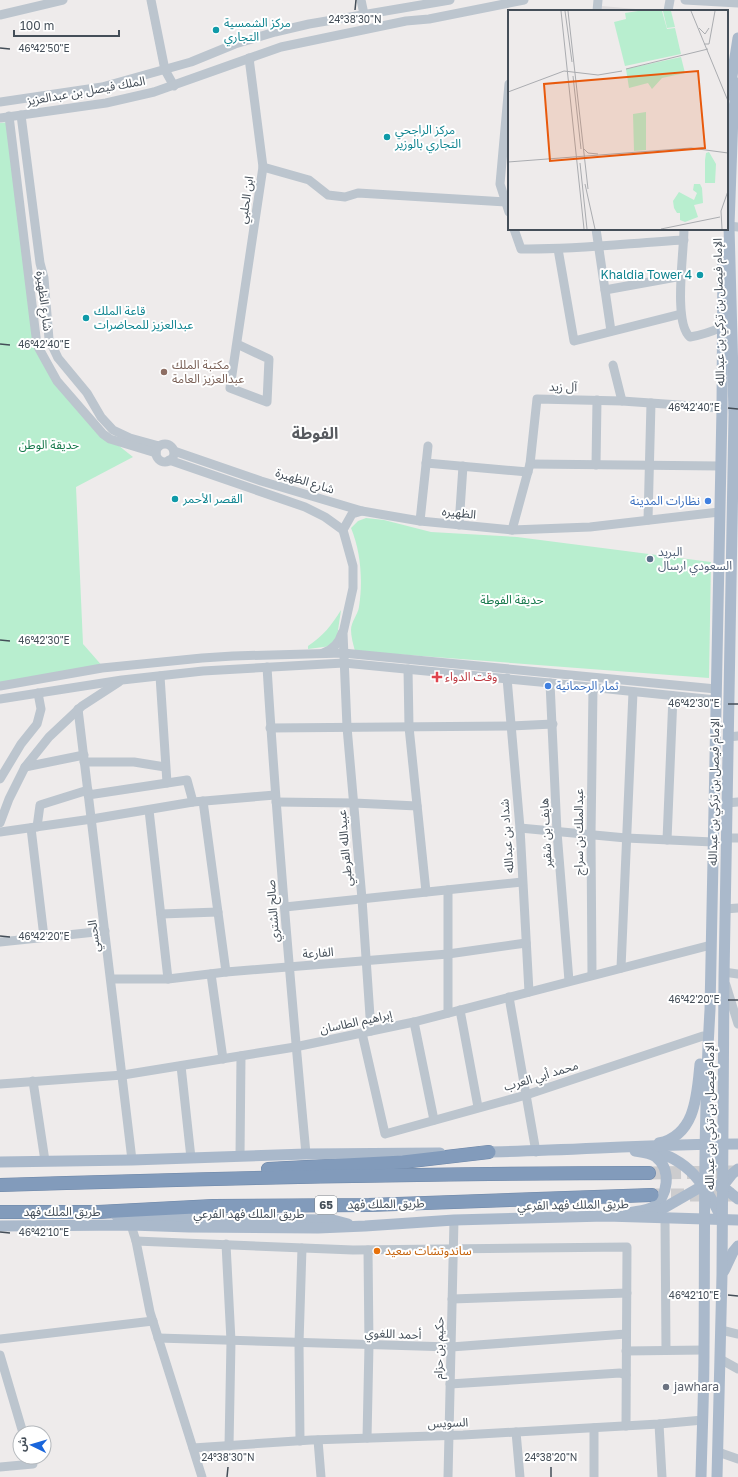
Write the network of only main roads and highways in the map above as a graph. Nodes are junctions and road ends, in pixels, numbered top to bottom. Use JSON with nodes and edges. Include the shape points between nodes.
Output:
{"nodes":[{"id":1,"x":738,"y":38,"type":"edge"},
{"id":2,"x":732,"y":85,"type":"edge"},
{"id":3,"x":736,"y":114,"type":"edge"},
{"id":4,"x":732,"y":136,"type":"edge"},
{"id":5,"x":734,"y":178,"type":"edge"},
{"id":6,"x":730,"y":227,"type":"edge"},
{"id":7,"x":736,"y":414,"type":"edge"},
{"id":8,"x":735,"y":488,"type":"edge"},
{"id":9,"x":735,"y":510,"type":"edge"},
{"id":10,"x":735,"y":536,"type":"edge"},
{"id":11,"x":734,"y":582,"type":"edge"},
{"id":12,"x":734,"y":621,"type":"edge"},
{"id":13,"x":734,"y":659,"type":"edge"},
{"id":14,"x":733,"y":737,"type":"edge"},
{"id":15,"x":732,"y":802,"type":"edge"},
{"id":16,"x":710,"y":1010,"type":"junction"},
{"id":17,"x":723,"y":1144,"type":"junction"},
{"id":18,"x":738,"y":1144,"type":"edge"},
{"id":19,"x":705,"y":1145,"type":"junction"},
{"id":20,"x":611,"y":1147,"type":"junction"},
{"id":21,"x":489,"y":1152,"type":"junction"},
{"id":22,"x":0,"y":1162,"type":"edge"},
{"id":23,"x":713,"y":1165,"type":"junction"},
{"id":24,"x":738,"y":1169,"type":"edge"},
{"id":25,"x":649,"y":1173,"type":"tunnel mouth"},
{"id":26,"x":190,"y":1179,"type":"junction"},
{"id":27,"x":0,"y":1185,"type":"edge"},
{"id":28,"x":704,"y":1185,"type":"junction"},
{"id":29,"x":722,"y":1186,"type":"junction"},
{"id":30,"x":652,"y":1195,"type":"tunnel mouth"},
{"id":31,"x":738,"y":1199,"type":"edge"},
{"id":32,"x":713,"y":1200,"type":"junction"},
{"id":33,"x":0,"y":1212,"type":"edge"},
{"id":34,"x":98,"y":1212,"type":"junction"},
{"id":35,"x":606,"y":1216,"type":"junction"},
{"id":36,"x":703,"y":1220,"type":"junction"},
{"id":37,"x":723,"y":1220,"type":"junction"},
{"id":38,"x":738,"y":1220,"type":"edge"},
{"id":39,"x":0,"y":1226,"type":"edge"},
{"id":40,"x":359,"y":1226,"type":"junction"},
{"id":41,"x":738,"y":1246,"type":"edge"},
{"id":42,"x":722,"y":1275,"type":"junction"},
{"id":43,"x":701,"y":1477,"type":"edge"},
{"id":44,"x":717,"y":1477,"type":"edge"}],
"edges":[{"from":1,"to":2,"type":"main road","name":"الإمام فيصل بن تركي بن عبدالله"},
{"from":2,"to":3,"type":"main road","name":"الإمام فيصل بن تركي بن عبدالله"},
{"from":2,"to":4,"type":"main road","name":"الإمام فيصل بن تركي بن عبدالله"},
{"from":3,"to":4,"type":"main road","name":"الإمام فيصل بن تركي بن عبدالله"},
{"from":4,"to":5,"type":"main road","name":"الإمام فيصل بن تركي بن عبدالله"},
{"from":5,"to":6,"type":"main road","name":"الإمام فيصل بن تركي بن عبدالله"},
{"from":6,"to":7,"type":"main road","name":"الإمام فيصل بن تركي بن عبدالله"},
{"from":6,"to":16,"type":"main road","name":"الإمام فيصل بن تركي بن عبدالله","via":[[722,327]]},
{"from":7,"to":8,"type":"main road","name":"الإمام فيصل بن تركي بن عبدالله"},
{"from":8,"to":9,"type":"main road","name":"الإمام فيصل بن تركي بن عبدالله"},
{"from":9,"to":10,"type":"main road","name":"الإمام فيصل بن تركي بن عبدالله"},
{"from":10,"to":11,"type":"main road","name":"الإمام فيصل بن تركي بن عبدالله"},
{"from":11,"to":12,"type":"main road","name":"الإمام فيصل بن تركي بن عبدالله"},
{"from":12,"to":13,"type":"main road","name":"الإمام فيصل بن تركي بن عبدالله"},
{"from":13,"to":14,"type":"main road","name":"الإمام فيصل بن تركي بن عبدالله"},
{"from":14,"to":15,"type":"main road","name":"الإمام فيصل بن تركي بن عبدالله"},
{"from":15,"to":17,"type":"main road","name":"الإمام فيصل بن تركي بن عبدالله","via":[[726,838]]},
{"from":16,"to":19,"type":"main road","name":"الإمام فيصل بن تركي بن عبدالله"},
{"from":16,"to":20,"type":"main road","via":[[703,1036],[697,1093],[692,1114],[685,1126],[675,1137],[661,1142]]},
{"from":17,"to":18,"type":"main road"},
{"from":17,"to":19,"type":"main road"},
{"from":17,"to":23,"type":"main road"},
{"from":17,"to":29,"type":"main road","name":"الإمام فيصل بن تركي بن عبدالله"},
{"from":19,"to":20,"type":"main road"},
{"from":19,"to":23,"type":"main road"},
{"from":19,"to":28,"type":"main road","name":"الإمام فيصل بن تركي بن عبدالله"},
{"from":20,"to":21,"type":"main road"},
{"from":20,"to":28,"type":"main road","via":[[651,1150],[672,1157]]},
{"from":20,"to":35,"type":"main road","via":[[656,1157],[664,1170],[666,1182],[665,1192],[649,1209]]},
{"from":21,"to":22,"type":"main road"},
{"from":21,"to":26,"type":"highway","via":[[403,1162],[204,1171]]},
{"from":23,"to":28,"type":"main road"},
{"from":23,"to":29,"type":"main road"},
{"from":24,"to":29,"type":"main road"},
{"from":25,"to":26,"type":"highway"},
{"from":26,"to":27,"type":"highway"},
{"from":28,"to":32,"type":"main road"},
{"from":28,"to":35,"type":"main road","via":[[657,1212]]},
{"from":28,"to":36,"type":"main road","name":"الإمام فيصل بن تركي بن عبدالله"},
{"from":29,"to":31,"type":"main road"},
{"from":29,"to":32,"type":"main road"},
{"from":29,"to":37,"type":"main road","name":"الإمام فيصل بن تركي بن عبدالله"},
{"from":30,"to":34,"type":"highway","name":"طريق الملك فهد","number":"65","via":[[369,1205],[213,1206]]},
{"from":32,"to":36,"type":"main road"},
{"from":32,"to":37,"type":"main road"},
{"from":33,"to":34,"type":"highway","name":"طريق الملك فهد","number":"65"},
{"from":34,"to":40,"type":"main road","via":[[141,1218],[333,1220]]},
{"from":35,"to":36,"type":"main road","name":"طريق الملك فهد الفرعي"},
{"from":35,"to":40,"type":"main road","name":"طريق الملك فهد الفرعي","via":[[454,1220]]},
{"from":36,"to":37,"type":"main road","name":"طريق الملك فهد الفرعي"},
{"from":36,"to":43,"type":"main road","name":"الإمام فيصل بن تركي بن عبدالله","via":[[704,1350]]},
{"from":37,"to":38,"type":"main road","name":"طريق الملك فهد الفرعي"},
{"from":37,"to":42,"type":"main road","name":"الإمام فيصل بن تركي بن عبدالله"},
{"from":39,"to":40,"type":"main road","name":"طريق الملك فهد الفرعي"},
{"from":41,"to":42,"type":"main road"},
{"from":42,"to":44,"type":"main road","name":"الإمام فيصل بن تركي بن عبدالله"}]}
